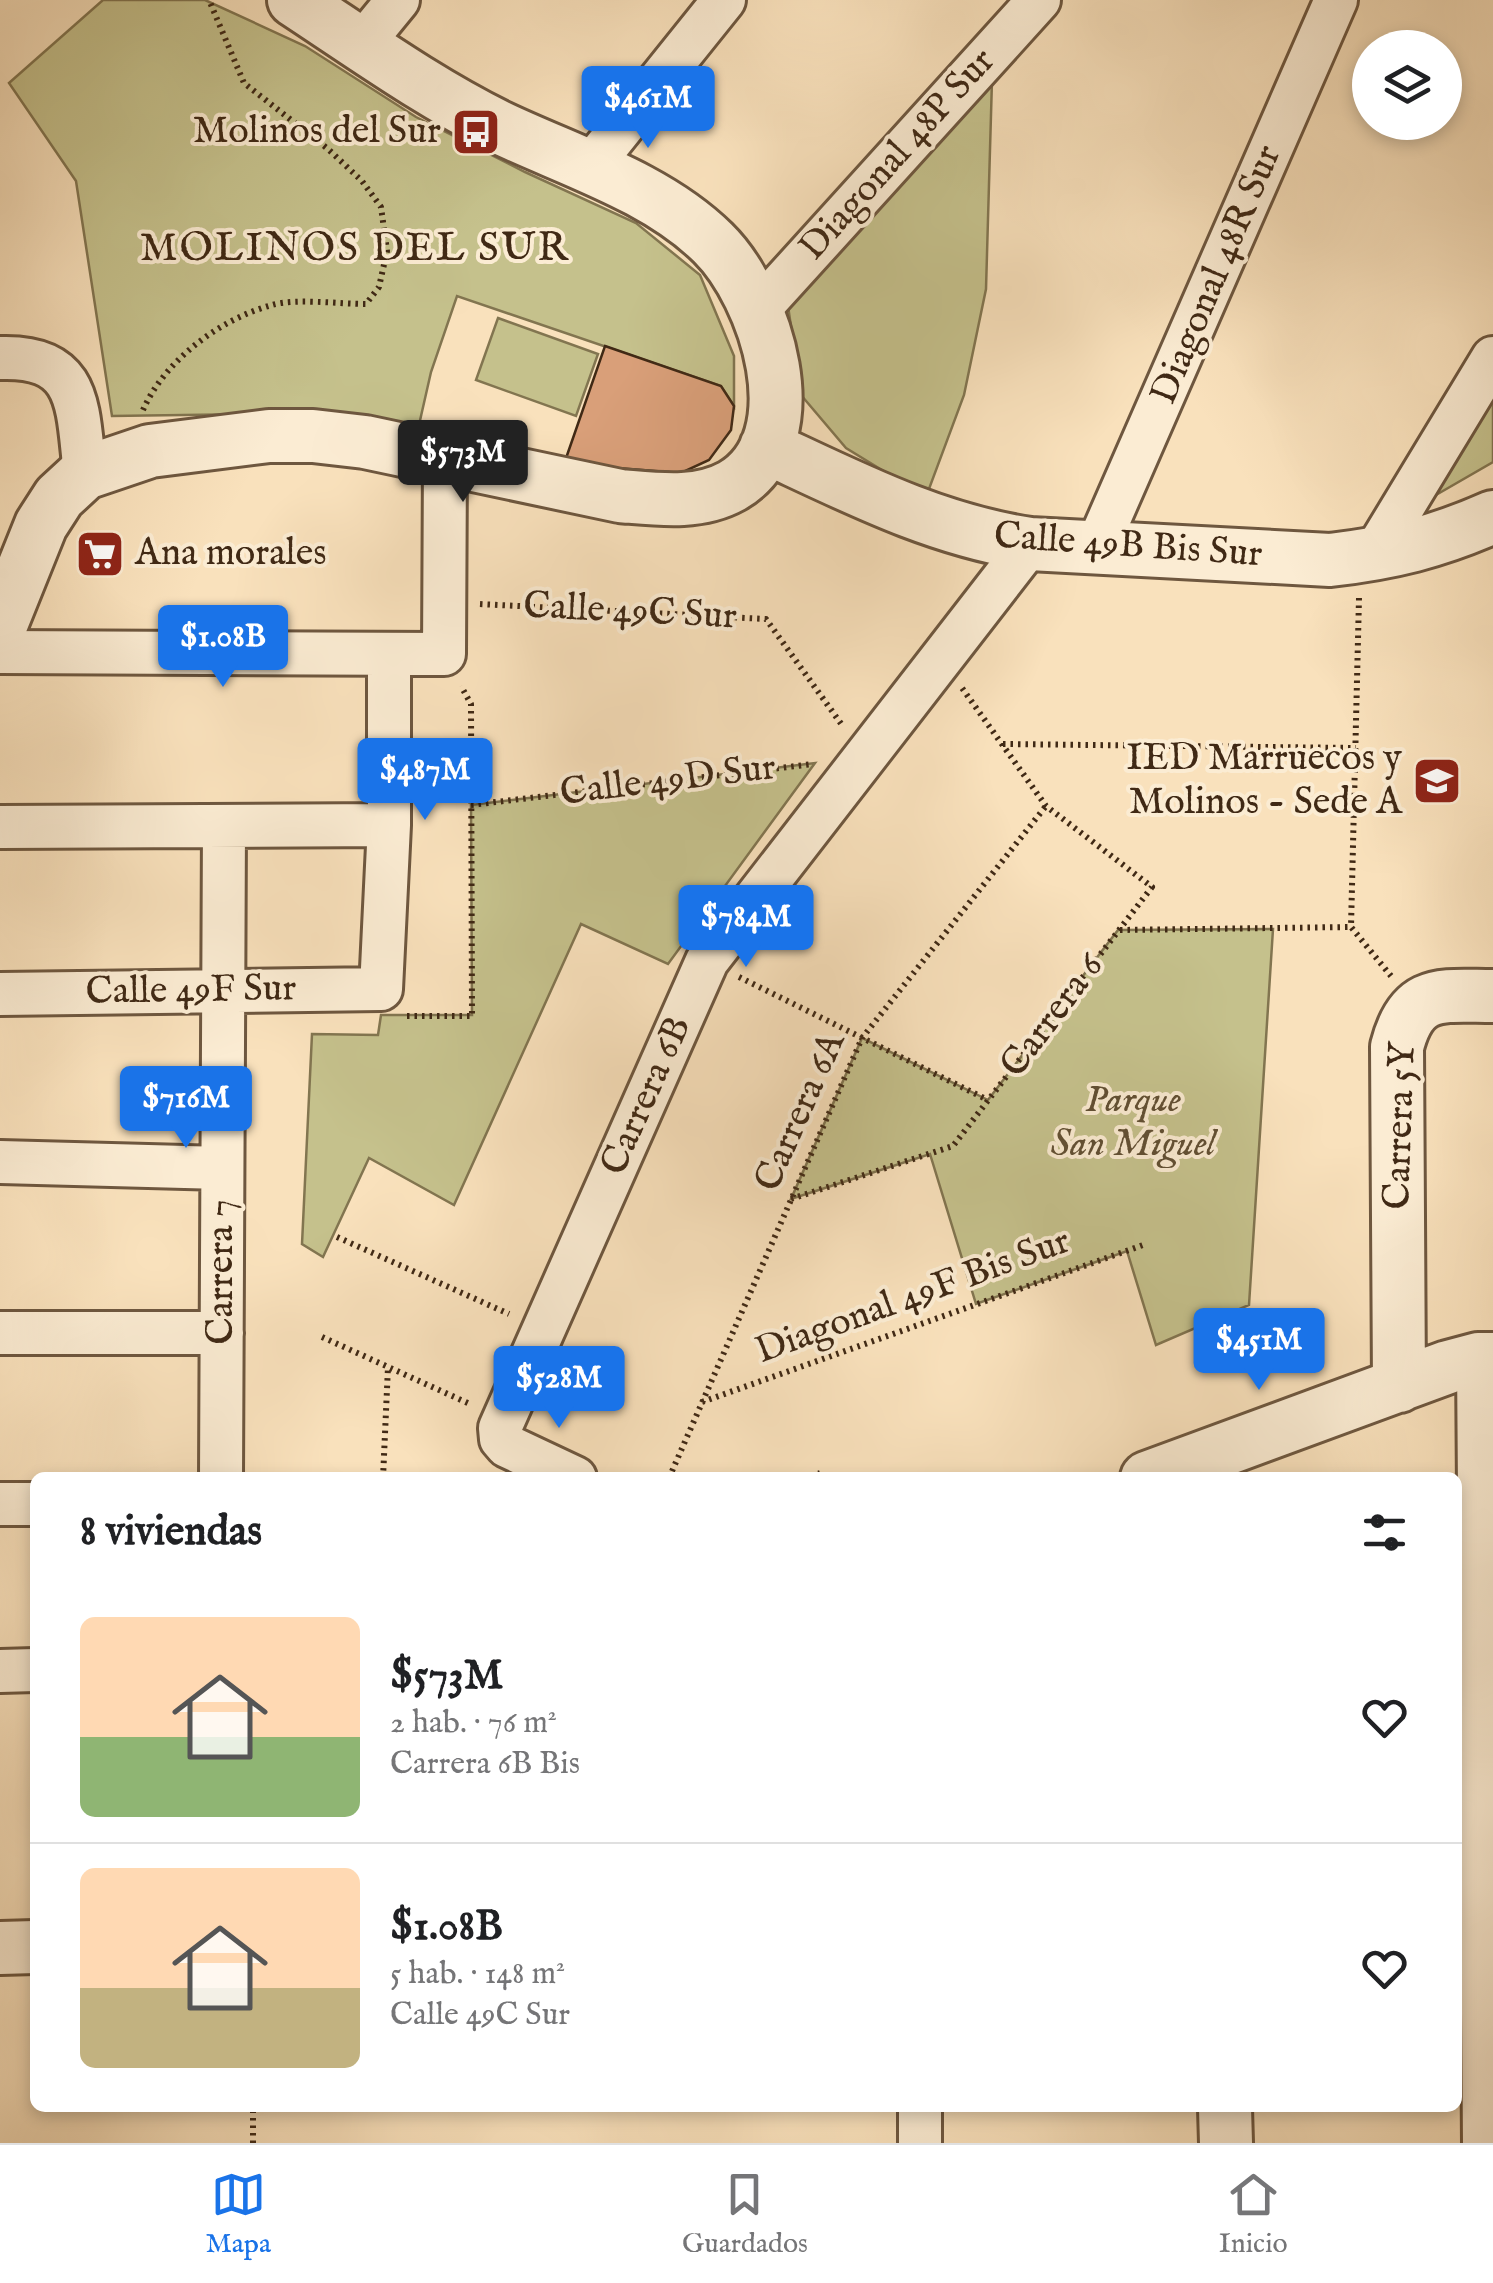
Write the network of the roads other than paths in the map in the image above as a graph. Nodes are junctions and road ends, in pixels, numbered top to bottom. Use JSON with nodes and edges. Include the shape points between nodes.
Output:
{"nodes":[{"id":1,"x":294,"y":0,"type":"edge"},
{"id":2,"x":398,"y":0,"type":"edge"},
{"id":3,"x":724,"y":0,"type":"edge"},
{"id":4,"x":1039,"y":0,"type":"edge"},
{"id":5,"x":1336,"y":0,"type":"edge"},
{"id":6,"x":362,"y":44,"type":"junction"},
{"id":7,"x":590,"y":168,"type":"junction"},
{"id":8,"x":758,"y":310,"type":"junction"},
{"id":9,"x":0,"y":358,"type":"edge"},
{"id":10,"x":1493,"y":358,"type":"edge"},
{"id":11,"x":766,"y":446,"type":"junction"},
{"id":12,"x":444,"y":460,"type":"junction"},
{"id":13,"x":104,"y":466,"type":"junction"},
{"id":14,"x":1493,"y":517,"type":"edge"},
{"id":15,"x":1030,"y":544,"type":"junction"},
{"id":16,"x":1096,"y":549,"type":"junction"},
{"id":17,"x":1366,"y":574,"type":"junction"},
{"id":18,"x":0,"y":627,"type":"edge"},
{"id":19,"x":0,"y":652,"type":"edge"},
{"id":20,"x":390,"y":656,"type":"junction"},
{"id":21,"x":388,"y":825,"type":"junction"},
{"id":22,"x":224,"y":826,"type":"junction"},
{"id":23,"x":0,"y":827,"type":"edge"},
{"id":24,"x":224,"y":991,"type":"junction"},
{"id":25,"x":0,"y":994,"type":"edge"},
{"id":26,"x":1493,"y":996,"type":"edge"},
{"id":27,"x":0,"y":1162,"type":"edge"},
{"id":28,"x":222,"y":1168,"type":"junction"},
{"id":29,"x":222,"y":1332,"type":"junction"},
{"id":30,"x":0,"y":1333,"type":"edge"},
{"id":31,"x":1486,"y":1360,"type":"edge"},
{"id":32,"x":1398,"y":1386,"type":"junction"},
{"id":33,"x":1216,"y":1465,"type":"edge"},
{"id":34,"x":221,"y":1472,"type":"edge"},
{"id":35,"x":562,"y":1472,"type":"edge"},
{"id":36,"x":1179,"y":1472,"type":"edge"},
{"id":37,"x":0,"y":1504,"type":"edge"},
{"id":38,"x":30,"y":1504,"type":"edge"},
{"id":39,"x":30,"y":1670,"type":"edge"},
{"id":40,"x":0,"y":1671,"type":"edge"},
{"id":41,"x":1488,"y":1920,"type":"edge"},
{"id":42,"x":30,"y":1947,"type":"edge"},
{"id":43,"x":0,"y":1948,"type":"edge"},
{"id":44,"x":920,"y":2112,"type":"edge"},
{"id":45,"x":1225,"y":2112,"type":"edge"},
{"id":46,"x":920,"y":2143,"type":"edge"},
{"id":47,"x":1226,"y":2143,"type":"edge"},
{"id":48,"x":1484,"y":2143,"type":"edge"}],
"edges":[{"from":1,"to":6,"type":"street"},
{"from":2,"to":6,"type":"street"},
{"from":3,"to":7,"type":"street"},
{"from":4,"to":8,"type":"street","name":"Diagonal 48P Sur"},
{"from":5,"to":16,"type":"street","name":"Diagonal 48R Sur"},
{"from":6,"to":7,"type":"street","via":[[498,126]]},
{"from":7,"to":8,"type":"street","via":[[687,220],[739,273]]},
{"from":8,"to":11,"type":"street","via":[[775,374]]},
{"from":9,"to":13,"type":"street","via":[[40,361],[61,373]]},
{"from":10,"to":17,"type":"street"},
{"from":11,"to":12,"type":"street","via":[[732,486],[705,497],[661,500]]},
{"from":11,"to":15,"type":"street","name":"Calle 49B Bis Sur","via":[[936,523]]},
{"from":12,"to":13,"type":"street","via":[[313,436],[150,451]]},
{"from":12,"to":20,"type":"street","via":[[444,654]]},
{"from":13,"to":18,"type":"street","via":[[59,497]]},
{"from":14,"to":17,"type":"street","name":"Calle 49B Bis Sur"},
{"from":15,"to":16,"type":"street","name":"Calle 49B Bis Sur"},
{"from":15,"to":35,"type":"street","name":"Carrera 6B","via":[[707,961],[502,1429],[514,1450]]},
{"from":16,"to":17,"type":"street","name":"Calle 49B Bis Sur","via":[[1330,560]]},
{"from":19,"to":20,"type":"street"},
{"from":20,"to":21,"type":"street"},
{"from":21,"to":22,"type":"street"},
{"from":21,"to":24,"type":"street","name":"Calle 49F Sur","via":[[381,989]]},
{"from":22,"to":23,"type":"street"},
{"from":22,"to":24,"type":"street","name":"Carrera 7"},
{"from":24,"to":25,"type":"street","name":"Calle 49F Sur"},
{"from":24,"to":28,"type":"street","name":"Carrera 7"},
{"from":26,"to":32,"type":"street","name":"Carrera 5Y","via":[[1434,998],[1415,1006],[1402,1026]]},
{"from":27,"to":28,"type":"street"},
{"from":28,"to":29,"type":"street","name":"Carrera 7"},
{"from":29,"to":30,"type":"street"},
{"from":29,"to":34,"type":"street","name":"Carrera 7"},
{"from":31,"to":32,"type":"street"},
{"from":31,"to":41,"type":"street"},
{"from":32,"to":33,"type":"street"},
{"from":33,"to":36,"type":"street"},
{"from":37,"to":38,"type":"street"},
{"from":39,"to":40,"type":"street"},
{"from":41,"to":48,"type":"street"},
{"from":42,"to":43,"type":"street"},
{"from":44,"to":46,"type":"street"},
{"from":45,"to":47,"type":"street"}]}
